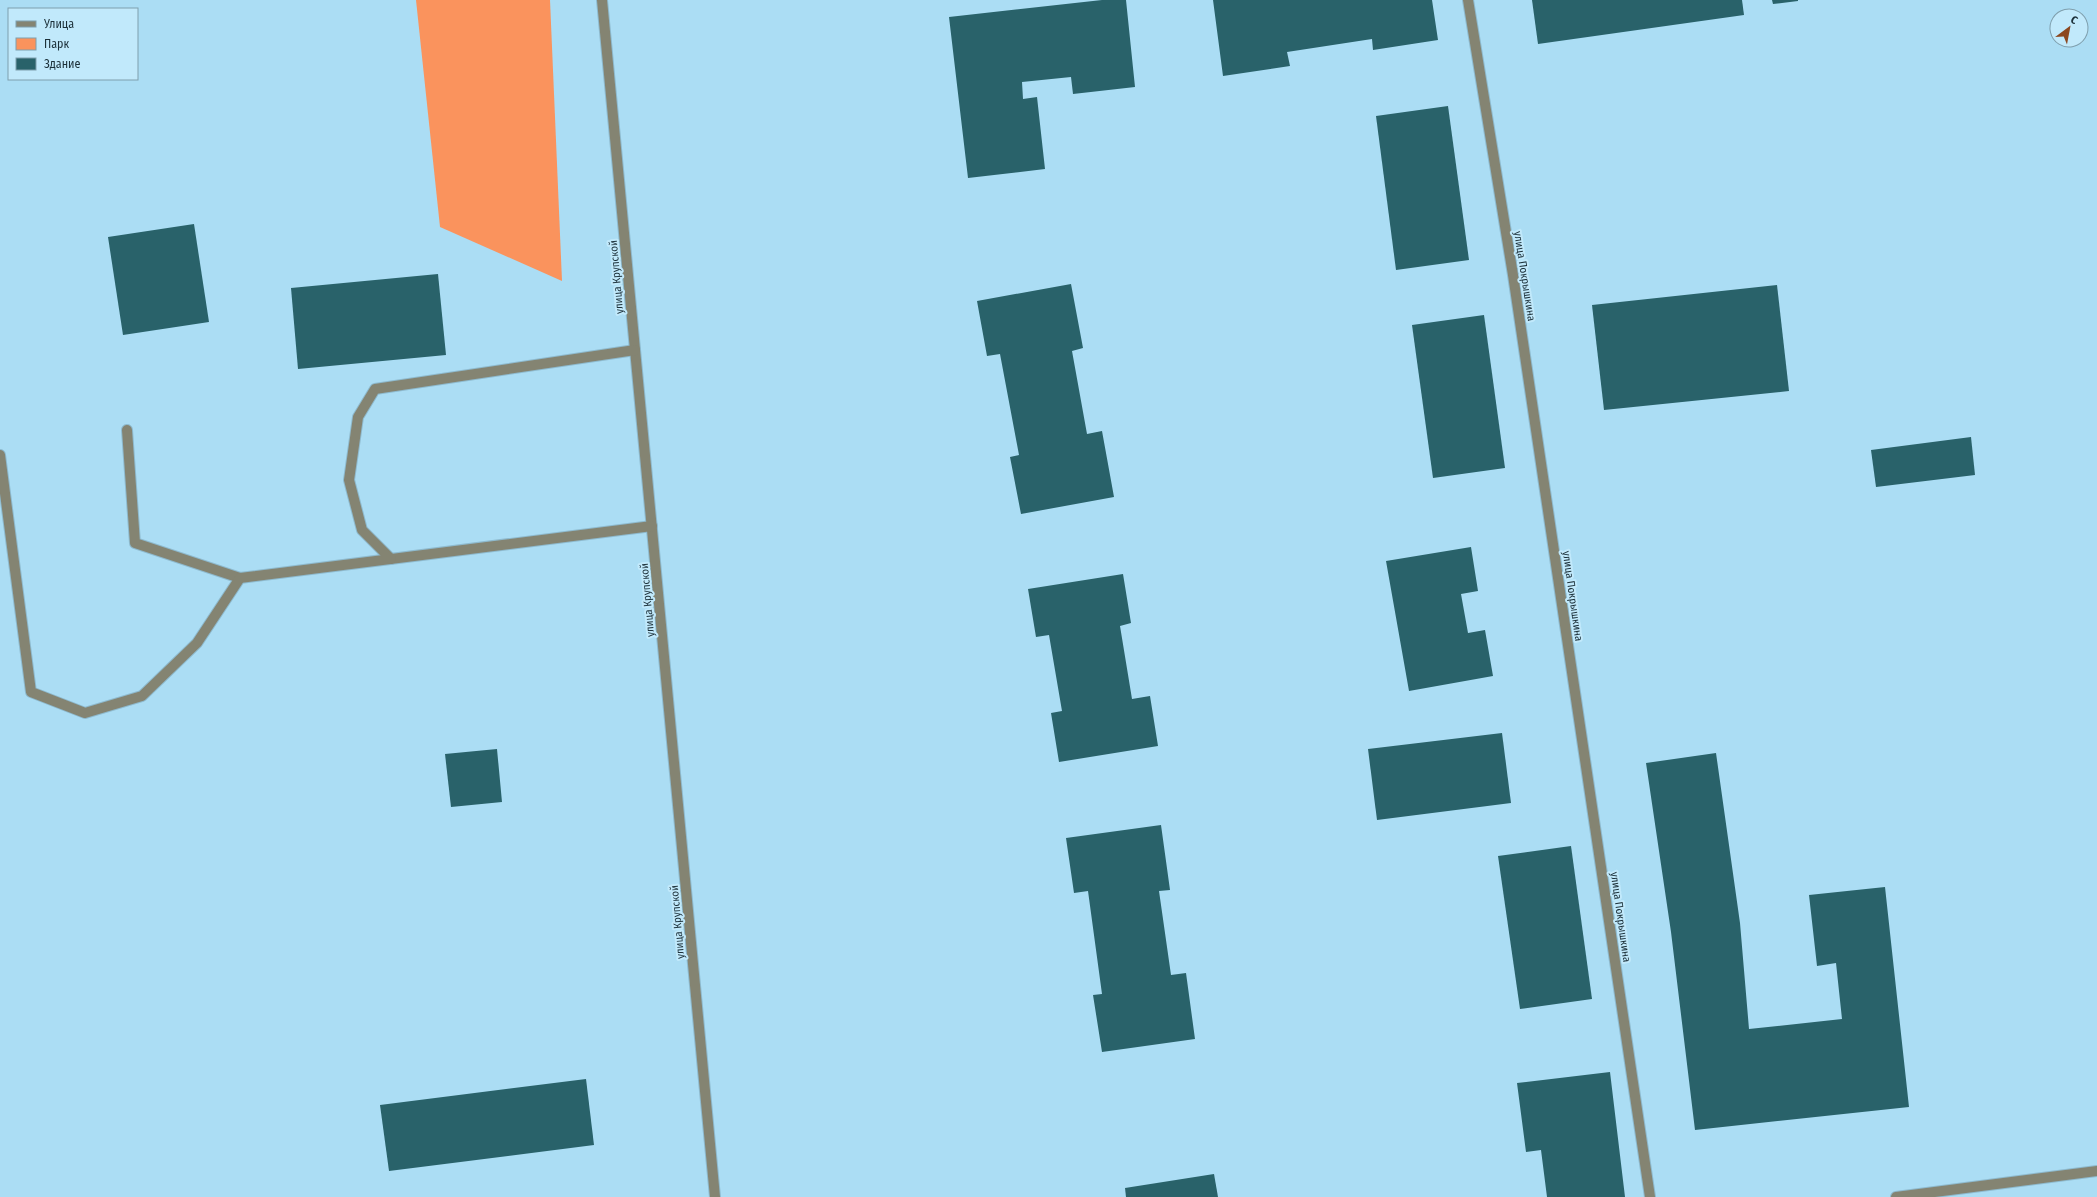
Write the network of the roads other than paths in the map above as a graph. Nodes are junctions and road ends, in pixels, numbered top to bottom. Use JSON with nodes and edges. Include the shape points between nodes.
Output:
{"nodes":[{"id":1,"x":602,"y":0,"type":"edge"},
{"id":2,"x":1468,"y":0,"type":"edge"},
{"id":3,"x":634,"y":350,"type":"junction"},
{"id":4,"x":127,"y":430,"type":"dead end"},
{"id":5,"x":0,"y":455,"type":"edge"},
{"id":6,"x":652,"y":526,"type":"junction"},
{"id":7,"x":391,"y":559,"type":"junction"},
{"id":8,"x":240,"y":578,"type":"junction"},
{"id":9,"x":2097,"y":1171,"type":"edge"},
{"id":10,"x":715,"y":1197,"type":"edge"},
{"id":11,"x":1650,"y":1197,"type":"edge"},
{"id":12,"x":1896,"y":1197,"type":"edge"}],
"edges":[{"from":1,"to":3,"type":"street","name":"улица Крупской"},
{"from":2,"to":11,"type":"street","name":"улица Покрышкина","via":[[1513,275]]},
{"from":3,"to":6,"type":"street","name":"улица Крупской"},
{"from":3,"to":7,"type":"street","via":[[375,389],[358,417],[349,480],[362,530]]},
{"from":4,"to":8,"type":"street","via":[[135,543]]},
{"from":5,"to":8,"type":"street","via":[[31,692],[85,713],[142,696],[197,643]]},
{"from":6,"to":7,"type":"street"},
{"from":6,"to":10,"type":"street","name":"улица Крупской"},
{"from":7,"to":8,"type":"street"},
{"from":9,"to":12,"type":"street"}]}
